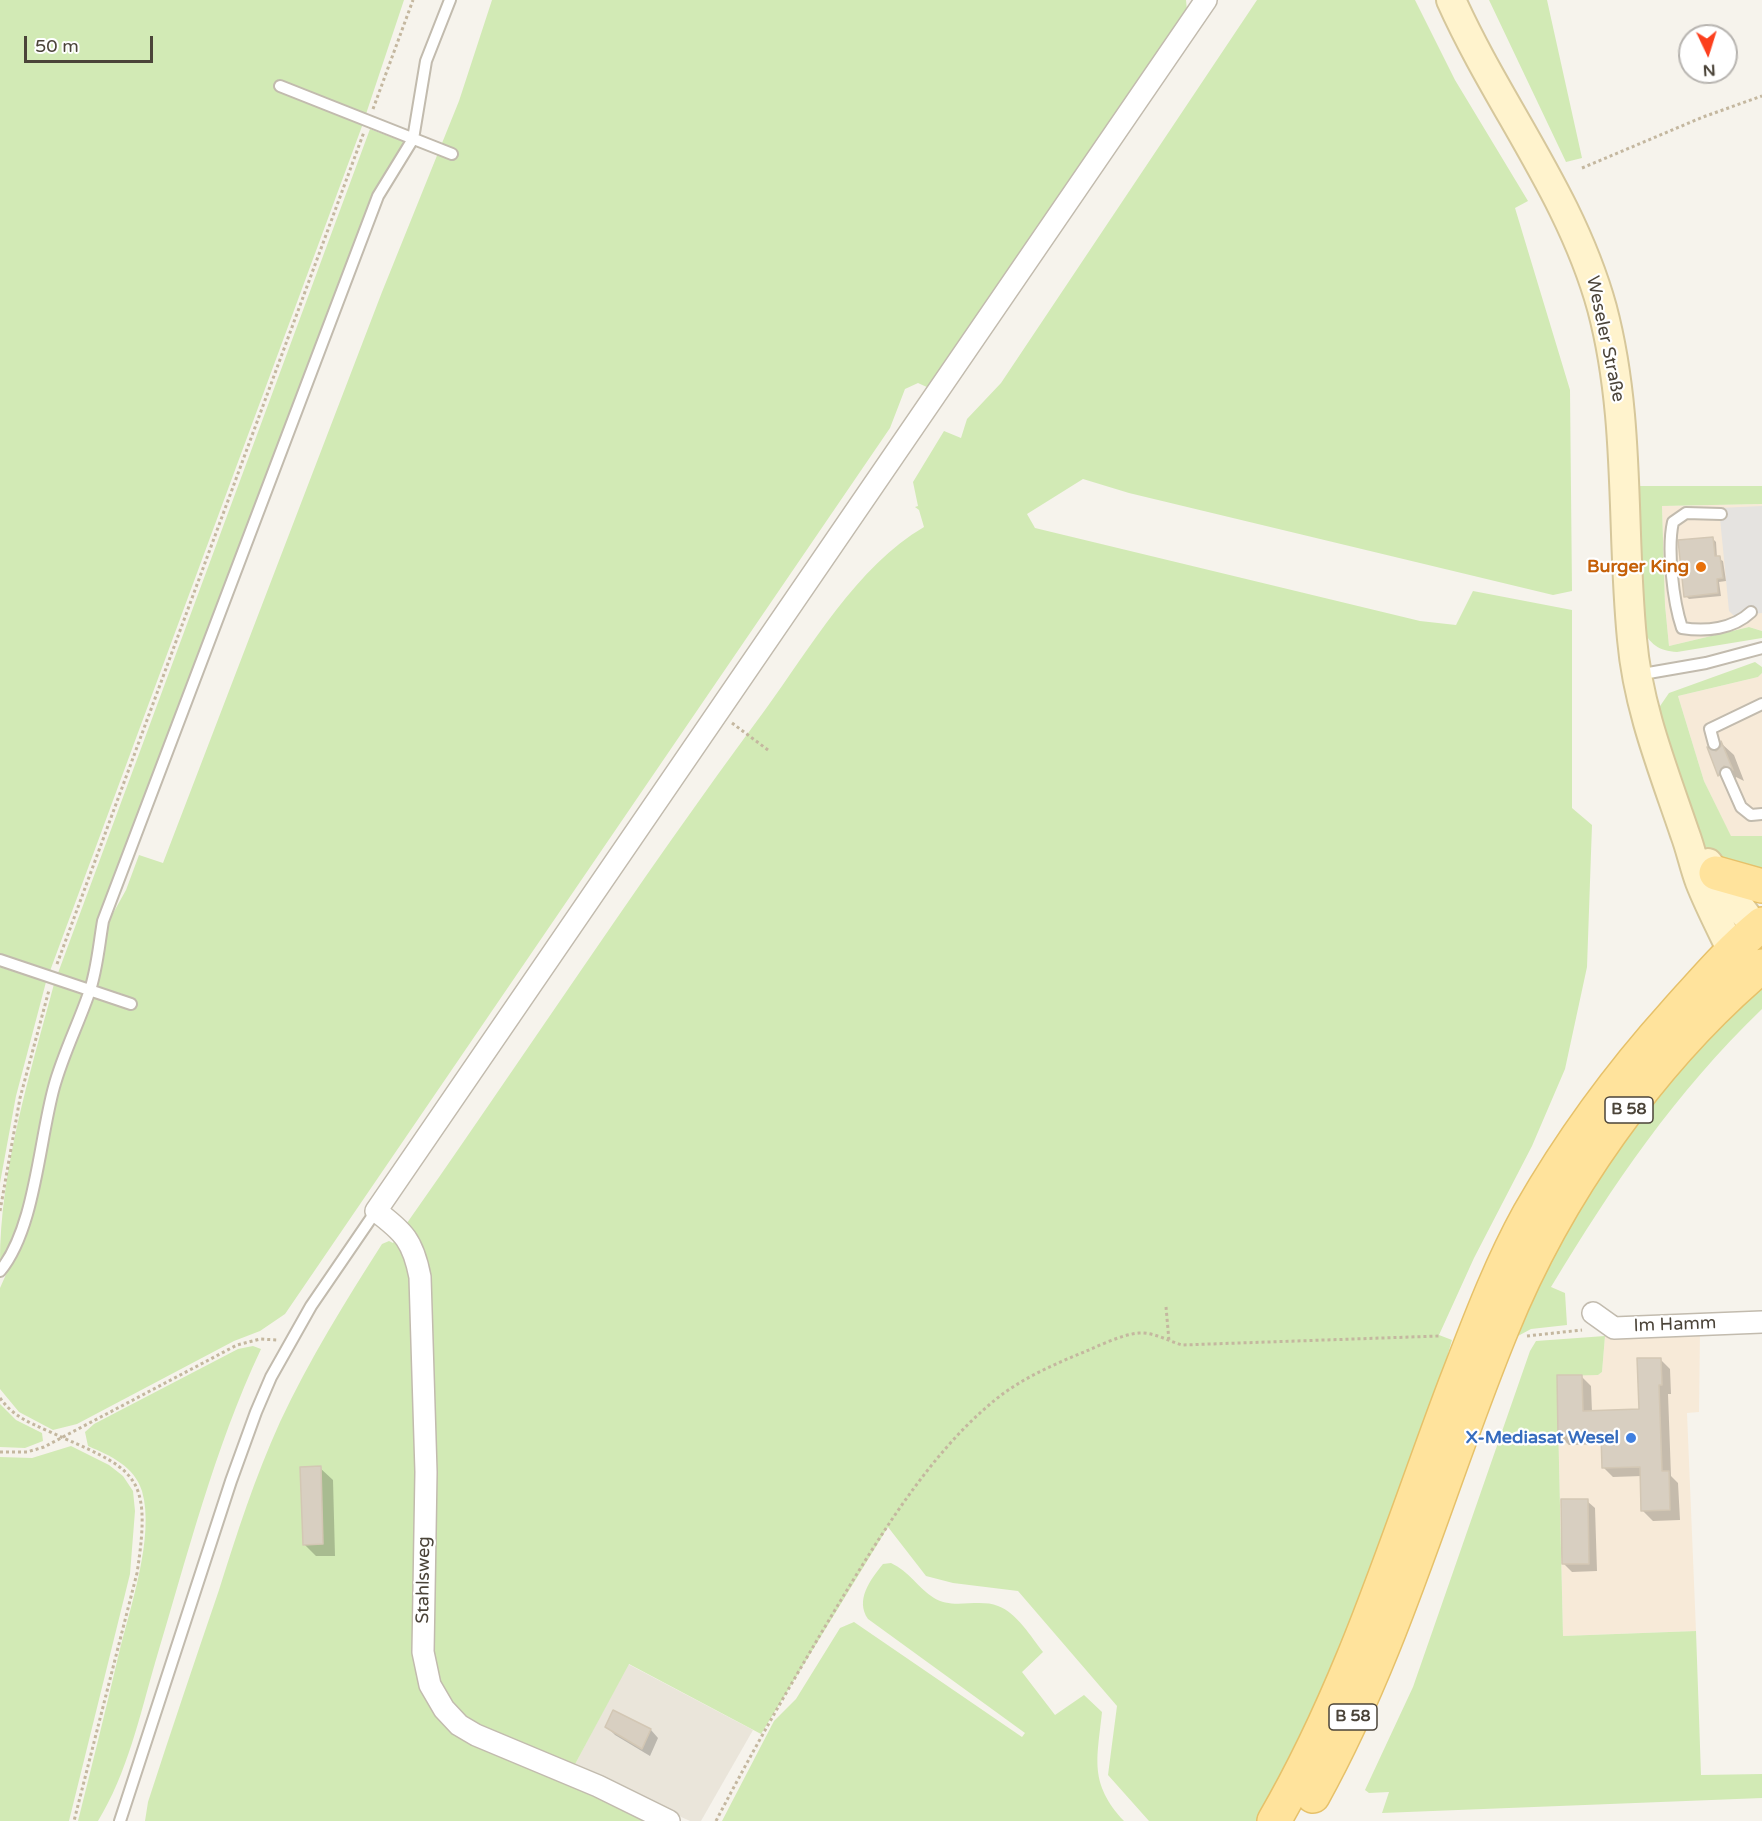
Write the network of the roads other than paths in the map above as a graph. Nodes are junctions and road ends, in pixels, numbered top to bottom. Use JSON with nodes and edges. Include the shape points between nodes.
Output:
{"nodes":[{"id":1,"x":450,"y":0,"type":"edge"},
{"id":2,"x":1206,"y":0,"type":"edge"},
{"id":3,"x":1451,"y":0,"type":"edge"},
{"id":4,"x":280,"y":86,"type":"dead end"},
{"id":5,"x":413,"y":139,"type":"junction"},
{"id":6,"x":452,"y":154,"type":"dead end"},
{"id":7,"x":1721,"y":514,"type":"dead end"},
{"id":8,"x":1751,"y":612,"type":"dead end"},
{"id":9,"x":1762,"y":648,"type":"edge"},
{"id":10,"x":1637,"y":675,"type":"junction"},
{"id":11,"x":1762,"y":704,"type":"edge"},
{"id":12,"x":1714,"y":744,"type":"dead end"},
{"id":13,"x":1726,"y":773,"type":"dead end"},
{"id":14,"x":1762,"y":814,"type":"edge"},
{"id":15,"x":1686,"y":834,"type":"junction"},
{"id":16,"x":1716,"y":873,"type":"junction"},
{"id":17,"x":1762,"y":886,"type":"edge"},
{"id":18,"x":1755,"y":945,"type":"edge"},
{"id":19,"x":0,"y":960,"type":"edge"},
{"id":20,"x":90,"y":991,"type":"junction"},
{"id":21,"x":131,"y":1004,"type":"dead end"},
{"id":22,"x":376,"y":1211,"type":"junction"},
{"id":23,"x":0,"y":1271,"type":"edge"},
{"id":24,"x":1593,"y":1313,"type":"dead end"},
{"id":25,"x":1762,"y":1322,"type":"edge"},
{"id":26,"x":120,"y":1821,"type":"edge"},
{"id":27,"x":669,"y":1821,"type":"edge"},
{"id":28,"x":1274,"y":1821,"type":"edge"},
{"id":29,"x":1299,"y":1821,"type":"edge"}],
"edges":[{"from":1,"to":5,"type":"lane","via":[[426,61]]},
{"from":2,"to":22,"type":"street"},
{"from":3,"to":10,"type":"street","name":"Weseler Straße","via":[[1574,228],[1602,309],[1624,444],[1628,592]]},
{"from":4,"to":5,"type":"lane"},
{"from":5,"to":6,"type":"lane"},
{"from":5,"to":20,"type":"lane","via":[[378,196],[205,647],[104,921]]},
{"from":7,"to":8,"type":"lane","via":[[1686,513],[1673,522],[1670,536],[1682,628],[1739,624]]},
{"from":9,"to":10,"type":"lane"},
{"from":10,"to":15,"type":"street","name":"Weseler Straße","via":[[1650,734]]},
{"from":11,"to":12,"type":"lane","via":[[1710,729]]},
{"from":13,"to":14,"type":"lane","via":[[1742,807],[1751,815]]},
{"from":15,"to":16,"type":"street","name":"Weseler Straße"},
{"from":15,"to":18,"type":"street","name":"Weseler Straße","via":[[1699,880]]},
{"from":16,"to":17,"type":"main road"},
{"from":16,"to":18,"type":"street","name":"Weseler Straße"},
{"from":18,"to":28,"type":"main road","number":"B 58","via":[[1624,1073],[1587,1122],[1528,1215],[1484,1309],[1350,1670]]},
{"from":18,"to":29,"type":"main road","number":"B 58","via":[[1735,989],[1685,1040],[1639,1097],[1602,1147],[1540,1246],[1502,1329],[1400,1610],[1341,1746]]},
{"from":19,"to":20,"type":"lane"},
{"from":20,"to":21,"type":"lane"},
{"from":20,"to":23,"type":"lane","via":[[64,1050],[24,1220],[8,1262]]},
{"from":22,"to":26,"type":"lane","via":[[311,1306],[256,1412]]},
{"from":22,"to":27,"type":"street","name":"Stahlsweg","via":[[406,1235],[420,1277],[426,1472],[423,1652],[430,1685],[444,1709],[476,1735],[598,1786]]},
{"from":24,"to":25,"type":"street","name":"Im Hamm","via":[[1614,1328]]}]}
